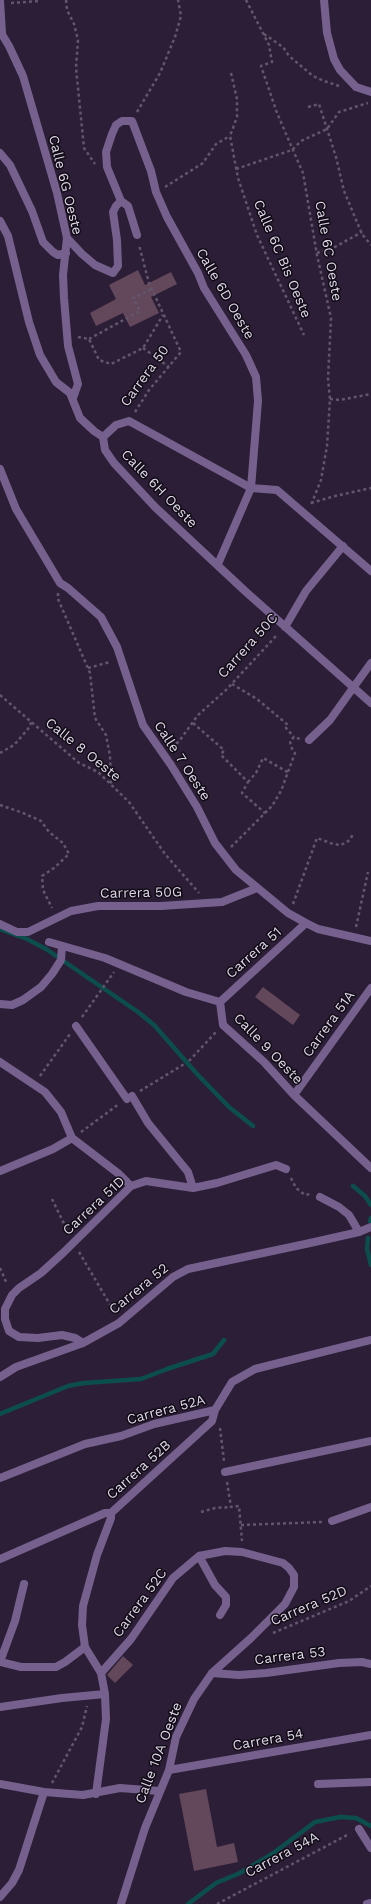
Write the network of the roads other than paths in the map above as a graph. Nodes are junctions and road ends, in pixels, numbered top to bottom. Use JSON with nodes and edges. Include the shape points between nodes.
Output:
{"nodes":[{"id":1,"x":324,"y":0,"type":"edge"},
{"id":2,"x":0,"y":1,"type":"edge"},
{"id":3,"x":1,"y":32,"type":"edge"},
{"id":4,"x":371,"y":92,"type":"edge"},
{"id":5,"x":0,"y":153,"type":"edge"},
{"id":6,"x":121,"y":201,"type":"junction"},
{"id":7,"x":0,"y":221,"type":"edge"},
{"id":8,"x":137,"y":235,"type":"road end"},
{"id":9,"x":67,"y":238,"type":"junction"},
{"id":10,"x":66,"y":254,"type":"junction"},
{"id":11,"x":73,"y":398,"type":"junction"},
{"id":12,"x":103,"y":437,"type":"junction"},
{"id":13,"x":0,"y":469,"type":"edge"},
{"id":14,"x":251,"y":488,"type":"junction"},
{"id":15,"x":343,"y":546,"type":"junction"},
{"id":16,"x":218,"y":564,"type":"junction"},
{"id":17,"x":371,"y":571,"type":"edge"},
{"id":18,"x":285,"y":626,"type":"junction"},
{"id":19,"x":371,"y":663,"type":"edge"},
{"id":20,"x":354,"y":689,"type":"junction"},
{"id":21,"x":371,"y":703,"type":"edge"},
{"id":22,"x":309,"y":740,"type":"road end"},
{"id":23,"x":257,"y":888,"type":"junction"},
{"id":24,"x":306,"y":923,"type":"junction"},
{"id":25,"x":0,"y":924,"type":"edge"},
{"id":26,"x":371,"y":941,"type":"edge"},
{"id":27,"x":49,"y":942,"type":"dead end"},
{"id":28,"x":62,"y":946,"type":"junction"},
{"id":29,"x":371,"y":988,"type":"edge"},
{"id":30,"x":220,"y":1002,"type":"junction"},
{"id":31,"x":3,"y":1004,"type":"edge"},
{"id":32,"x":76,"y":1026,"type":"dead end"},
{"id":33,"x":0,"y":1062,"type":"edge"},
{"id":34,"x":294,"y":1095,"type":"junction"},
{"id":35,"x":72,"y":1138,"type":"junction"},
{"id":36,"x":371,"y":1168,"type":"edge"},
{"id":37,"x":286,"y":1169,"type":"road end"},
{"id":38,"x":0,"y":1171,"type":"edge"},
{"id":39,"x":131,"y":1186,"type":"junction"},
{"id":40,"x":193,"y":1188,"type":"junction"},
{"id":41,"x":320,"y":1197,"type":"road end"},
{"id":42,"x":371,"y":1227,"type":"edge"},
{"id":43,"x":359,"y":1232,"type":"junction"},
{"id":44,"x":371,"y":1340,"type":"edge"},
{"id":45,"x":83,"y":1343,"type":"junction"},
{"id":46,"x":0,"y":1376,"type":"edge"},
{"id":47,"x":215,"y":1410,"type":"junction"},
{"id":48,"x":371,"y":1442,"type":"edge"},
{"id":49,"x":225,"y":1472,"type":"dead end"},
{"id":50,"x":0,"y":1478,"type":"edge"},
{"id":51,"x":371,"y":1507,"type":"edge"},
{"id":52,"x":111,"y":1512,"type":"junction"},
{"id":53,"x":332,"y":1521,"type":"road end"},
{"id":54,"x":199,"y":1556,"type":"junction"},
{"id":55,"x":0,"y":1559,"type":"edge"},
{"id":56,"x":294,"y":1575,"type":"joint"},
{"id":57,"x":24,"y":1584,"type":"dead end"},
{"id":58,"x":220,"y":1615,"type":"dead end"},
{"id":59,"x":85,"y":1647,"type":"junction"},
{"id":60,"x":0,"y":1662,"type":"edge"},
{"id":61,"x":371,"y":1664,"type":"edge"},
{"id":62,"x":212,"y":1673,"type":"junction"},
{"id":63,"x":101,"y":1674,"type":"junction"},
{"id":64,"x":105,"y":1694,"type":"junction"},
{"id":65,"x":0,"y":1708,"type":"edge"},
{"id":66,"x":371,"y":1735,"type":"edge"},
{"id":67,"x":169,"y":1770,"type":"junction"},
{"id":68,"x":371,"y":1782,"type":"edge"},
{"id":69,"x":0,"y":1784,"type":"edge"},
{"id":70,"x":318,"y":1784,"type":"dead end"},
{"id":71,"x":159,"y":1791,"type":"junction"},
{"id":72,"x":45,"y":1792,"type":"junction"},
{"id":73,"x":96,"y":1794,"type":"junction"},
{"id":74,"x":359,"y":1829,"type":"road end"},
{"id":75,"x":371,"y":1848,"type":"edge"},
{"id":76,"x":0,"y":1897,"type":"edge"},
{"id":77,"x":371,"y":1903,"type":"edge"},
{"id":78,"x":121,"y":1904,"type":"edge"},
{"id":79,"x":368,"y":1904,"type":"edge"}],
"edges":[{"from":1,"to":4,"type":"street","via":[[327,33],[334,59],[340,70],[356,87]]},
{"from":2,"to":3,"type":"street"},
{"from":3,"to":9,"type":"street","name":"Calle 6G Oeste","via":[[22,76],[57,193]]},
{"from":5,"to":10,"type":"street","via":[[10,165],[32,211],[43,242],[52,252],[58,255]]},
{"from":6,"to":8,"type":"street","via":[[128,206]]},
{"from":6,"to":9,"type":"street","via":[[113,212],[118,240],[118,266],[113,273],[95,265]]},
{"from":6,"to":14,"type":"street","name":"Calle 6D Oeste","via":[[107,167],[106,152],[116,125],[122,121],[132,121],[156,192],[204,288],[246,355],[256,378],[258,402]]},
{"from":7,"to":11,"type":"street","via":[[8,236],[28,322],[40,355],[56,382]]},
{"from":9,"to":10,"type":"street","name":"Calle 6G Oeste"},
{"from":10,"to":11,"type":"street","name":"Calle 6G Oeste","via":[[63,275],[68,346],[78,384]]},
{"from":11,"to":12,"type":"street","via":[[80,418]]},
{"from":12,"to":14,"type":"street","via":[[116,425],[129,421]]},
{"from":12,"to":16,"type":"street","name":"Calle 6H Oeste","via":[[105,450],[114,463],[155,507]]},
{"from":13,"to":23,"type":"street","name":"Calle 7 Oeste","via":[[16,509],[60,584],[101,617],[117,647],[143,724],[197,807],[215,843],[236,870]]},
{"from":14,"to":15,"type":"street","via":[[277,490]]},
{"from":14,"to":16,"type":"street"},
{"from":15,"to":17,"type":"street"},
{"from":15,"to":18,"type":"street","name":"Carrera 50C","via":[[306,591]]},
{"from":16,"to":18,"type":"street","name":"Calle 6H Oeste"},
{"from":18,"to":20,"type":"street","name":"Calle 6H Oeste"},
{"from":19,"to":20,"type":"street"},
{"from":20,"to":21,"type":"street","name":"Calle 6H Oeste"},
{"from":20,"to":22,"type":"street","via":[[330,720]]},
{"from":23,"to":24,"type":"street","name":"Calle 7 Oeste","via":[[288,913]]},
{"from":23,"to":25,"type":"street","name":"Carrera 50G","via":[[222,902],[161,906],[98,906],[71,911],[28,932],[17,932]]},
{"from":24,"to":26,"type":"street","name":"Calle 7 Oeste","via":[[318,930]]},
{"from":24,"to":30,"type":"street","name":"Carrera 51"},
{"from":27,"to":28,"type":"street"},
{"from":28,"to":30,"type":"street","via":[[105,958],[186,992]]},
{"from":28,"to":31,"type":"street","via":[[61,960],[41,987],[24,1000],[12,1005]]},
{"from":29,"to":34,"type":"street","name":"Carrera 51A"},
{"from":30,"to":34,"type":"street","name":"Calle 9 Oeste","via":[[223,1025],[264,1062]]},
{"from":32,"to":40,"type":"street","via":[[188,1172]]},
{"from":33,"to":35,"type":"street","via":[[45,1092],[61,1112]]},
{"from":34,"to":36,"type":"street","name":"Calle 9 Oeste"},
{"from":35,"to":38,"type":"street","via":[[53,1149]]},
{"from":35,"to":39,"type":"street"},
{"from":37,"to":40,"type":"street","name":"Carrera 51D","via":[[276,1165]]},
{"from":39,"to":40,"type":"street","name":"Carrera 51D","via":[[146,1181]]},
{"from":39,"to":45,"type":"street","name":"Carrera 51D","via":[[41,1273],[19,1288],[5,1309],[9,1331],[19,1337],[62,1335]]},
{"from":41,"to":43,"type":"street","via":[[350,1216]]},
{"from":42,"to":43,"type":"street","name":"Carrera 52"},
{"from":43,"to":45,"type":"street","name":"Carrera 52","via":[[188,1269],[173,1277],[119,1323]]},
{"from":44,"to":47,"type":"street","name":"Carrera 52A","via":[[254,1369],[232,1382]]},
{"from":45,"to":46,"type":"street","name":"Carrera 52","via":[[16,1367]]},
{"from":47,"to":50,"type":"street","name":"Carrera 52A","via":[[85,1444]]},
{"from":47,"to":52,"type":"street","name":"Carrera 52B","via":[[212,1421]]},
{"from":48,"to":49,"type":"street"},
{"from":51,"to":53,"type":"street"},
{"from":52,"to":55,"type":"street","name":"Carrera 52B"},
{"from":52,"to":59,"type":"street","via":[[83,1606]]},
{"from":54,"to":56,"type":"street","name":"Carrera 52C","via":[[225,1551],[242,1552],[283,1563]]},
{"from":54,"to":58,"type":"street","via":[[215,1585],[226,1597],[226,1605]]},
{"from":54,"to":63,"type":"street","name":"Carrera 52C","via":[[173,1578],[131,1639]]},
{"from":56,"to":62,"type":"street","name":"Calle 10A Oeste","via":[[294,1587],[285,1604]]},
{"from":57,"to":60,"type":"street","via":[[15,1621]]},
{"from":59,"to":60,"type":"street","via":[[56,1667],[21,1667]]},
{"from":59,"to":63,"type":"street"},
{"from":61,"to":62,"type":"street","name":"Carrera 53","via":[[339,1663],[239,1675]]},
{"from":62,"to":67,"type":"street","name":"Calle 10A Oeste","via":[[194,1700],[176,1737]]},
{"from":63,"to":64,"type":"street"},
{"from":64,"to":65,"type":"street"},
{"from":64,"to":73,"type":"street","via":[[106,1719]]},
{"from":66,"to":67,"type":"street","name":"Carrera 54"},
{"from":67,"to":71,"type":"street","name":"Calle 10A Oeste"},
{"from":68,"to":70,"type":"street"},
{"from":69,"to":72,"type":"street"},
{"from":71,"to":73,"type":"street","via":[[120,1788]]},
{"from":71,"to":78,"type":"street","name":"Calle 10A Oeste"},
{"from":72,"to":73,"type":"street"},
{"from":72,"to":76,"type":"street","via":[[19,1870]]},
{"from":74,"to":75,"type":"street"},
{"from":77,"to":79,"type":"street"}]}
